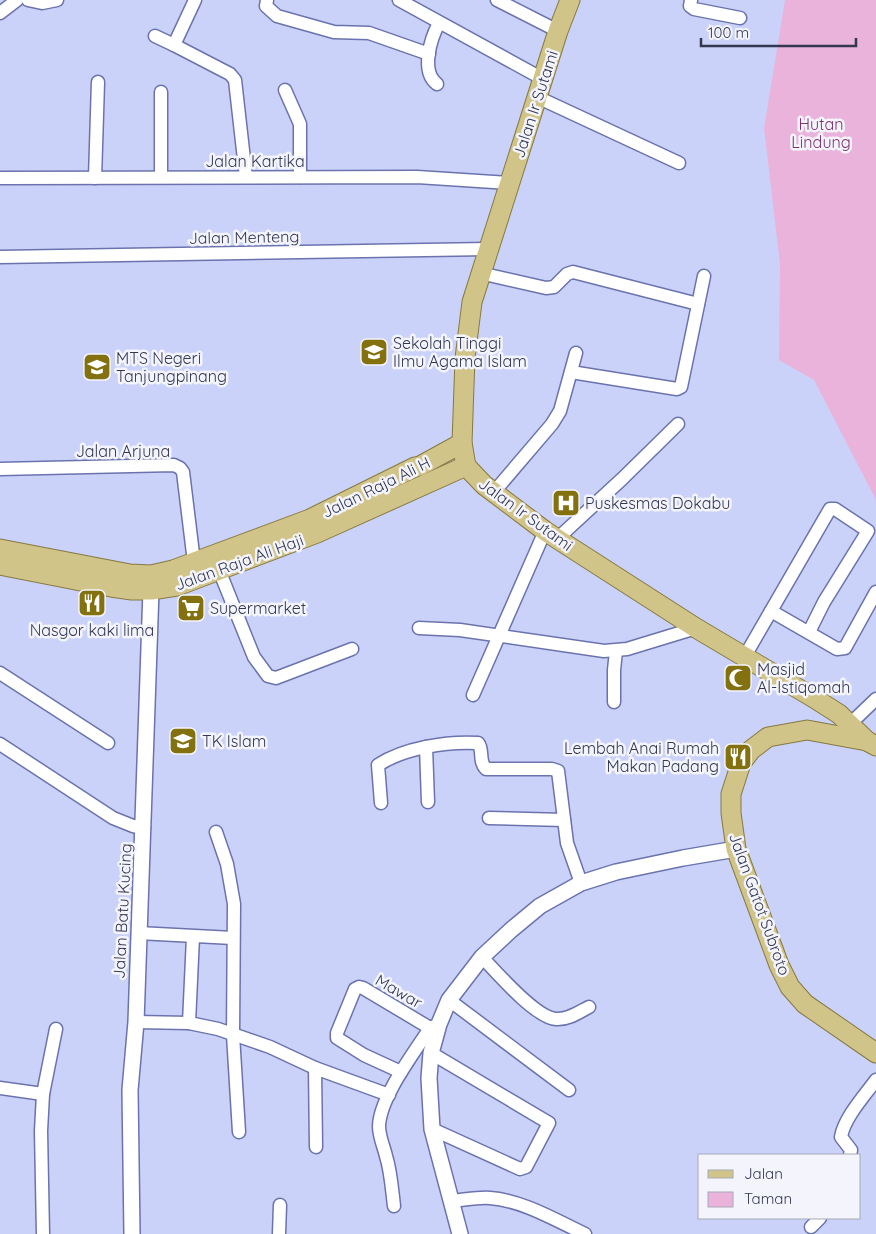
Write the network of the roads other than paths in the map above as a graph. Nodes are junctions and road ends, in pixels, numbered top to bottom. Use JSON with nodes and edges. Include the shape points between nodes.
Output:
{"nodes":[{"id":1,"x":17,"y":0,"type":"edge"},
{"id":2,"x":28,"y":0,"type":"edge"},
{"id":3,"x":57,"y":0,"type":"edge"},
{"id":4,"x":195,"y":0,"type":"edge"},
{"id":5,"x":267,"y":0,"type":"edge"},
{"id":6,"x":399,"y":0,"type":"edge"},
{"id":7,"x":497,"y":0,"type":"edge"},
{"id":8,"x":570,"y":0,"type":"edge"},
{"id":9,"x":691,"y":0,"type":"edge"},
{"id":10,"x":0,"y":13,"type":"edge"},
{"id":11,"x":740,"y":18,"type":"dead end"},
{"id":12,"x":439,"y":23,"type":"junction"},
{"id":13,"x":558,"y":31,"type":"junction"},
{"id":14,"x":155,"y":36,"type":"dead end"},
{"id":15,"x":174,"y":45,"type":"junction"},
{"id":16,"x":429,"y":54,"type":"junction"},
{"id":17,"x":543,"y":79,"type":"junction"},
{"id":18,"x":98,"y":82,"type":"dead end"},
{"id":19,"x":437,"y":84,"type":"dead end"},
{"id":20,"x":285,"y":90,"type":"dead end"},
{"id":21,"x":161,"y":92,"type":"dead end"},
{"id":22,"x":537,"y":97,"type":"junction"},
{"id":23,"x":679,"y":163,"type":"dead end"},
{"id":24,"x":161,"y":177,"type":"junction"},
{"id":25,"x":246,"y":177,"type":"junction"},
{"id":26,"x":300,"y":177,"type":"junction"},
{"id":27,"x":0,"y":178,"type":"edge"},
{"id":28,"x":95,"y":178,"type":"junction"},
{"id":29,"x":509,"y":183,"type":"junction"},
{"id":30,"x":488,"y":249,"type":"junction"},
{"id":31,"x":0,"y":257,"type":"edge"},
{"id":32,"x":480,"y":273,"type":"junction"},
{"id":33,"x":704,"y":276,"type":"dead end"},
{"id":34,"x":698,"y":304,"type":"junction"},
{"id":35,"x":576,"y":353,"type":"dead end"},
{"id":36,"x":571,"y":372,"type":"junction"},
{"id":37,"x":678,"y":424,"type":"dead end"},
{"id":38,"x":462,"y":444,"type":"junction"},
{"id":39,"x":466,"y":466,"type":"junction"},
{"id":40,"x":0,"y":469,"type":"edge"},
{"id":41,"x":494,"y":492,"type":"junction"},
{"id":42,"x":872,"y":534,"type":"edge"},
{"id":43,"x":551,"y":535,"type":"junction"},
{"id":44,"x":0,"y":550,"type":"edge"},
{"id":45,"x":194,"y":562,"type":"junction"},
{"id":46,"x":0,"y":565,"type":"edge"},
{"id":47,"x":219,"y":570,"type":"junction"},
{"id":48,"x":131,"y":582,"type":"junction"},
{"id":49,"x":151,"y":590,"type":"junction"},
{"id":50,"x":876,"y":592,"type":"edge"},
{"id":51,"x":771,"y":611,"type":"junction"},
{"id":52,"x":419,"y":628,"type":"dead end"},
{"id":53,"x":696,"y":628,"type":"junction"},
{"id":54,"x":810,"y":632,"type":"junction"},
{"id":55,"x":499,"y":636,"type":"junction"},
{"id":56,"x":352,"y":649,"type":"dead end"},
{"id":57,"x":616,"y":651,"type":"junction"},
{"id":58,"x":745,"y":656,"type":"junction"},
{"id":59,"x":0,"y":673,"type":"edge"},
{"id":60,"x":473,"y":695,"type":"dead end"},
{"id":61,"x":814,"y":698,"type":"junction"},
{"id":62,"x":876,"y":699,"type":"edge"},
{"id":63,"x":614,"y":702,"type":"dead end"},
{"id":64,"x":850,"y":724,"type":"junction"},
{"id":65,"x":807,"y":730,"type":"junction"},
{"id":66,"x":872,"y":743,"type":"edge"},
{"id":67,"x":0,"y":744,"type":"edge"},
{"id":68,"x":108,"y":744,"type":"dead end"},
{"id":69,"x":426,"y":747,"type":"junction"},
{"id":70,"x":428,"y":802,"type":"dead end"},
{"id":71,"x":381,"y":803,"type":"dead end"},
{"id":72,"x":489,"y":818,"type":"dead end"},
{"id":73,"x":564,"y":820,"type":"junction"},
{"id":74,"x":144,"y":828,"type":"junction"},
{"id":75,"x":216,"y":832,"type":"dead end"},
{"id":76,"x":736,"y":849,"type":"junction"},
{"id":77,"x":581,"y":883,"type":"junction"},
{"id":78,"x":138,"y":933,"type":"junction"},
{"id":79,"x":193,"y":937,"type":"junction"},
{"id":80,"x":233,"y":938,"type":"junction"},
{"id":81,"x":482,"y":957,"type":"junction"},
{"id":82,"x":449,"y":1000,"type":"junction"},
{"id":83,"x":589,"y":1007,"type":"dead end"},
{"id":84,"x":136,"y":1022,"type":"junction"},
{"id":85,"x":189,"y":1024,"type":"junction"},
{"id":86,"x":434,"y":1026,"type":"junction"},
{"id":87,"x":56,"y":1029,"type":"dead end"},
{"id":88,"x":233,"y":1035,"type":"junction"},
{"id":89,"x":430,"y":1053,"type":"junction"},
{"id":90,"x":876,"y":1053,"type":"edge"},
{"id":91,"x":315,"y":1068,"type":"junction"},
{"id":92,"x":401,"y":1072,"type":"junction"},
{"id":93,"x":876,"y":1080,"type":"edge"},
{"id":94,"x":0,"y":1088,"type":"edge"},
{"id":95,"x":569,"y":1090,"type":"dead end"},
{"id":96,"x":43,"y":1094,"type":"junction"},
{"id":97,"x":389,"y":1095,"type":"junction"},
{"id":98,"x":432,"y":1129,"type":"junction"},
{"id":99,"x":239,"y":1132,"type":"dead end"},
{"id":100,"x":316,"y":1147,"type":"dead end"},
{"id":101,"x":850,"y":1154,"type":"edge"},
{"id":102,"x":451,"y":1201,"type":"junction"},
{"id":103,"x":280,"y":1205,"type":"dead end"},
{"id":104,"x":394,"y":1206,"type":"dead end"},
{"id":105,"x":43,"y":1234,"type":"edge"},
{"id":106,"x":132,"y":1234,"type":"edge"},
{"id":107,"x":279,"y":1234,"type":"edge"},
{"id":108,"x":460,"y":1234,"type":"edge"},
{"id":109,"x":585,"y":1234,"type":"edge"}],
"edges":[{"from":1,"to":10,"type":"street"},
{"from":2,"to":3,"type":"street","via":[[51,3]]},
{"from":4,"to":15,"type":"street"},
{"from":5,"to":16,"type":"street","via":[[266,6],[277,16],[334,32],[369,33]]},
{"from":6,"to":12,"type":"street"},
{"from":7,"to":13,"type":"street"},
{"from":8,"to":13,"type":"main road","name":"Jalan Ir Sutami"},
{"from":9,"to":11,"type":"street","via":[[690,6],[694,10]]},
{"from":12,"to":16,"type":"street"},
{"from":12,"to":17,"type":"street"},
{"from":13,"to":17,"type":"main road","name":"Jalan Ir Sutami"},
{"from":14,"to":15,"type":"street"},
{"from":15,"to":25,"type":"street","via":[[230,74],[235,80]]},
{"from":16,"to":19,"type":"street","via":[[431,77]]},
{"from":17,"to":22,"type":"main road","name":"Jalan Ir Sutami"},
{"from":18,"to":28,"type":"street"},
{"from":20,"to":26,"type":"street","via":[[300,124]]},
{"from":21,"to":24,"type":"street"},
{"from":22,"to":23,"type":"street"},
{"from":22,"to":29,"type":"main road","name":"Jalan Ir Sutami"},
{"from":24,"to":25,"type":"street","name":"Jalan Kartika"},
{"from":24,"to":28,"type":"street","name":"Jalan Kartika"},
{"from":25,"to":26,"type":"street","name":"Jalan Kartika"},
{"from":26,"to":29,"type":"street","name":"Jalan Kartika","via":[[417,177]]},
{"from":27,"to":28,"type":"street","name":"Jalan Kartika"},
{"from":29,"to":30,"type":"main road","name":"Jalan Ir Sutami"},
{"from":30,"to":31,"type":"street","name":"Jalan Menteng"},
{"from":30,"to":32,"type":"main road","name":"Jalan Ir Sutami"},
{"from":32,"to":34,"type":"street","via":[[554,288],[573,272]]},
{"from":32,"to":38,"type":"main road","name":"Jalan Ir Sutami","via":[[472,302],[465,358]]},
{"from":33,"to":34,"type":"street"},
{"from":34,"to":36,"type":"street","via":[[682,384],[678,389]]},
{"from":35,"to":36,"type":"street"},
{"from":36,"to":41,"type":"street","via":[[560,411],[552,424]]},
{"from":37,"to":43,"type":"street","via":[[622,479]]},
{"from":38,"to":39,"type":"main road","name":"Jalan Ir Sutami"},
{"from":38,"to":45,"type":"main road","name":"Jalan Raja Ali H","via":[[310,519]]},
{"from":39,"to":41,"type":"main road","name":"Jalan Ir Sutami"},
{"from":39,"to":47,"type":"main road","name":"Jalan Raja Ali Haji","via":[[318,533]]},
{"from":40,"to":45,"type":"street","name":"Jalan Arjuna","via":[[174,465],[183,472]]},
{"from":41,"to":43,"type":"main road","name":"Jalan Ir Sutami"},
{"from":42,"to":51,"type":"street","via":[[835,509],[830,509]]},
{"from":42,"to":54,"type":"street","via":[[824,602]]},
{"from":43,"to":53,"type":"main road","name":"Jalan Ir Sutami"},
{"from":43,"to":55,"type":"street"},
{"from":44,"to":48,"type":"main road","name":"Jalan Raja Ali H"},
{"from":45,"to":48,"type":"main road","name":"Jalan Raja Ali H"},
{"from":46,"to":48,"type":"main road","name":"Jalan Raja Ali Haji","via":[[111,587]]},
{"from":47,"to":49,"type":"main road","name":"Jalan Raja Ali Haji","via":[[178,586]]},
{"from":47,"to":56,"type":"street","via":[[254,657],[268,676],[276,678]]},
{"from":48,"to":49,"type":"main road","name":"Jalan Raja Ali Haji"},
{"from":49,"to":74,"type":"street","name":"Jalan Batu Kucing"},
{"from":50,"to":54,"type":"street","via":[[845,648],[837,649]]},
{"from":51,"to":54,"type":"street"},
{"from":51,"to":58,"type":"street"},
{"from":52,"to":55,"type":"street"},
{"from":53,"to":57,"type":"street"},
{"from":53,"to":58,"type":"main road","name":"Jalan Ir Sutami"},
{"from":55,"to":57,"type":"street"},
{"from":55,"to":60,"type":"street"},
{"from":57,"to":63,"type":"street"},
{"from":58,"to":61,"type":"main road","name":"Jalan Ir Sutami"},
{"from":59,"to":68,"type":"street"},
{"from":61,"to":64,"type":"main road","name":"Jalan Ir Sutami"},
{"from":61,"to":65,"type":"main road","via":[[818,718]]},
{"from":62,"to":64,"type":"street"},
{"from":64,"to":66,"type":"main road","name":"Jalan Ir Sutami"},
{"from":65,"to":66,"type":"main road","name":"Jalan Gatot Subroto"},
{"from":65,"to":76,"type":"main road","name":"Jalan Gatot Subroto","via":[[768,737],[741,763],[731,794]]},
{"from":67,"to":74,"type":"street","via":[[113,818]]},
{"from":69,"to":70,"type":"street"},
{"from":69,"to":71,"type":"street","via":[[389,758],[378,765]]},
{"from":69,"to":73,"type":"street","via":[[478,742],[482,765],[486,769],[558,771]]},
{"from":72,"to":73,"type":"street"},
{"from":73,"to":77,"type":"street","via":[[567,843]]},
{"from":74,"to":78,"type":"street","name":"Jalan Batu Kucing"},
{"from":75,"to":80,"type":"street","via":[[227,864],[234,904]]},
{"from":76,"to":77,"type":"street","via":[[624,870]]},
{"from":76,"to":90,"type":"main road","name":"Jalan Gatot Subroto","via":[[790,987],[805,1004]]},
{"from":77,"to":81,"type":"street","via":[[540,906]]},
{"from":78,"to":79,"type":"street"},
{"from":78,"to":84,"type":"street","name":"Jalan Batu Kucing"},
{"from":79,"to":80,"type":"street"},
{"from":79,"to":85,"type":"street"},
{"from":80,"to":88,"type":"street"},
{"from":81,"to":82,"type":"street"},
{"from":81,"to":83,"type":"street","via":[[525,1001],[548,1018],[565,1019]]},
{"from":82,"to":86,"type":"street"},
{"from":82,"to":95,"type":"street"},
{"from":84,"to":85,"type":"street"},
{"from":84,"to":106,"type":"street","name":"Jalan Batu Kucing","via":[[130,1090]]},
{"from":85,"to":88,"type":"street"},
{"from":86,"to":89,"type":"street"},
{"from":86,"to":92,"type":"street"},
{"from":86,"to":92,"type":"street","name":"Mawar","via":[[363,988],[355,989],[337,1038]]},
{"from":87,"to":96,"type":"street"},
{"from":88,"to":91,"type":"street","via":[[270,1047]]},
{"from":88,"to":99,"type":"street"},
{"from":89,"to":98,"type":"street"},
{"from":89,"to":98,"type":"street","via":[[549,1123],[526,1167],[520,1169]]},
{"from":91,"to":97,"type":"street"},
{"from":91,"to":100,"type":"street"},
{"from":92,"to":97,"type":"street"},
{"from":93,"to":101,"type":"street","via":[[842,1132],[841,1137],[851,1150]]},
{"from":94,"to":96,"type":"street"},
{"from":96,"to":105,"type":"street"},
{"from":97,"to":104,"type":"street","via":[[379,1127]]},
{"from":98,"to":102,"type":"street"},
{"from":102,"to":108,"type":"street"},
{"from":102,"to":109,"type":"street","via":[[488,1197],[502,1199]]},
{"from":103,"to":107,"type":"street"}]}
